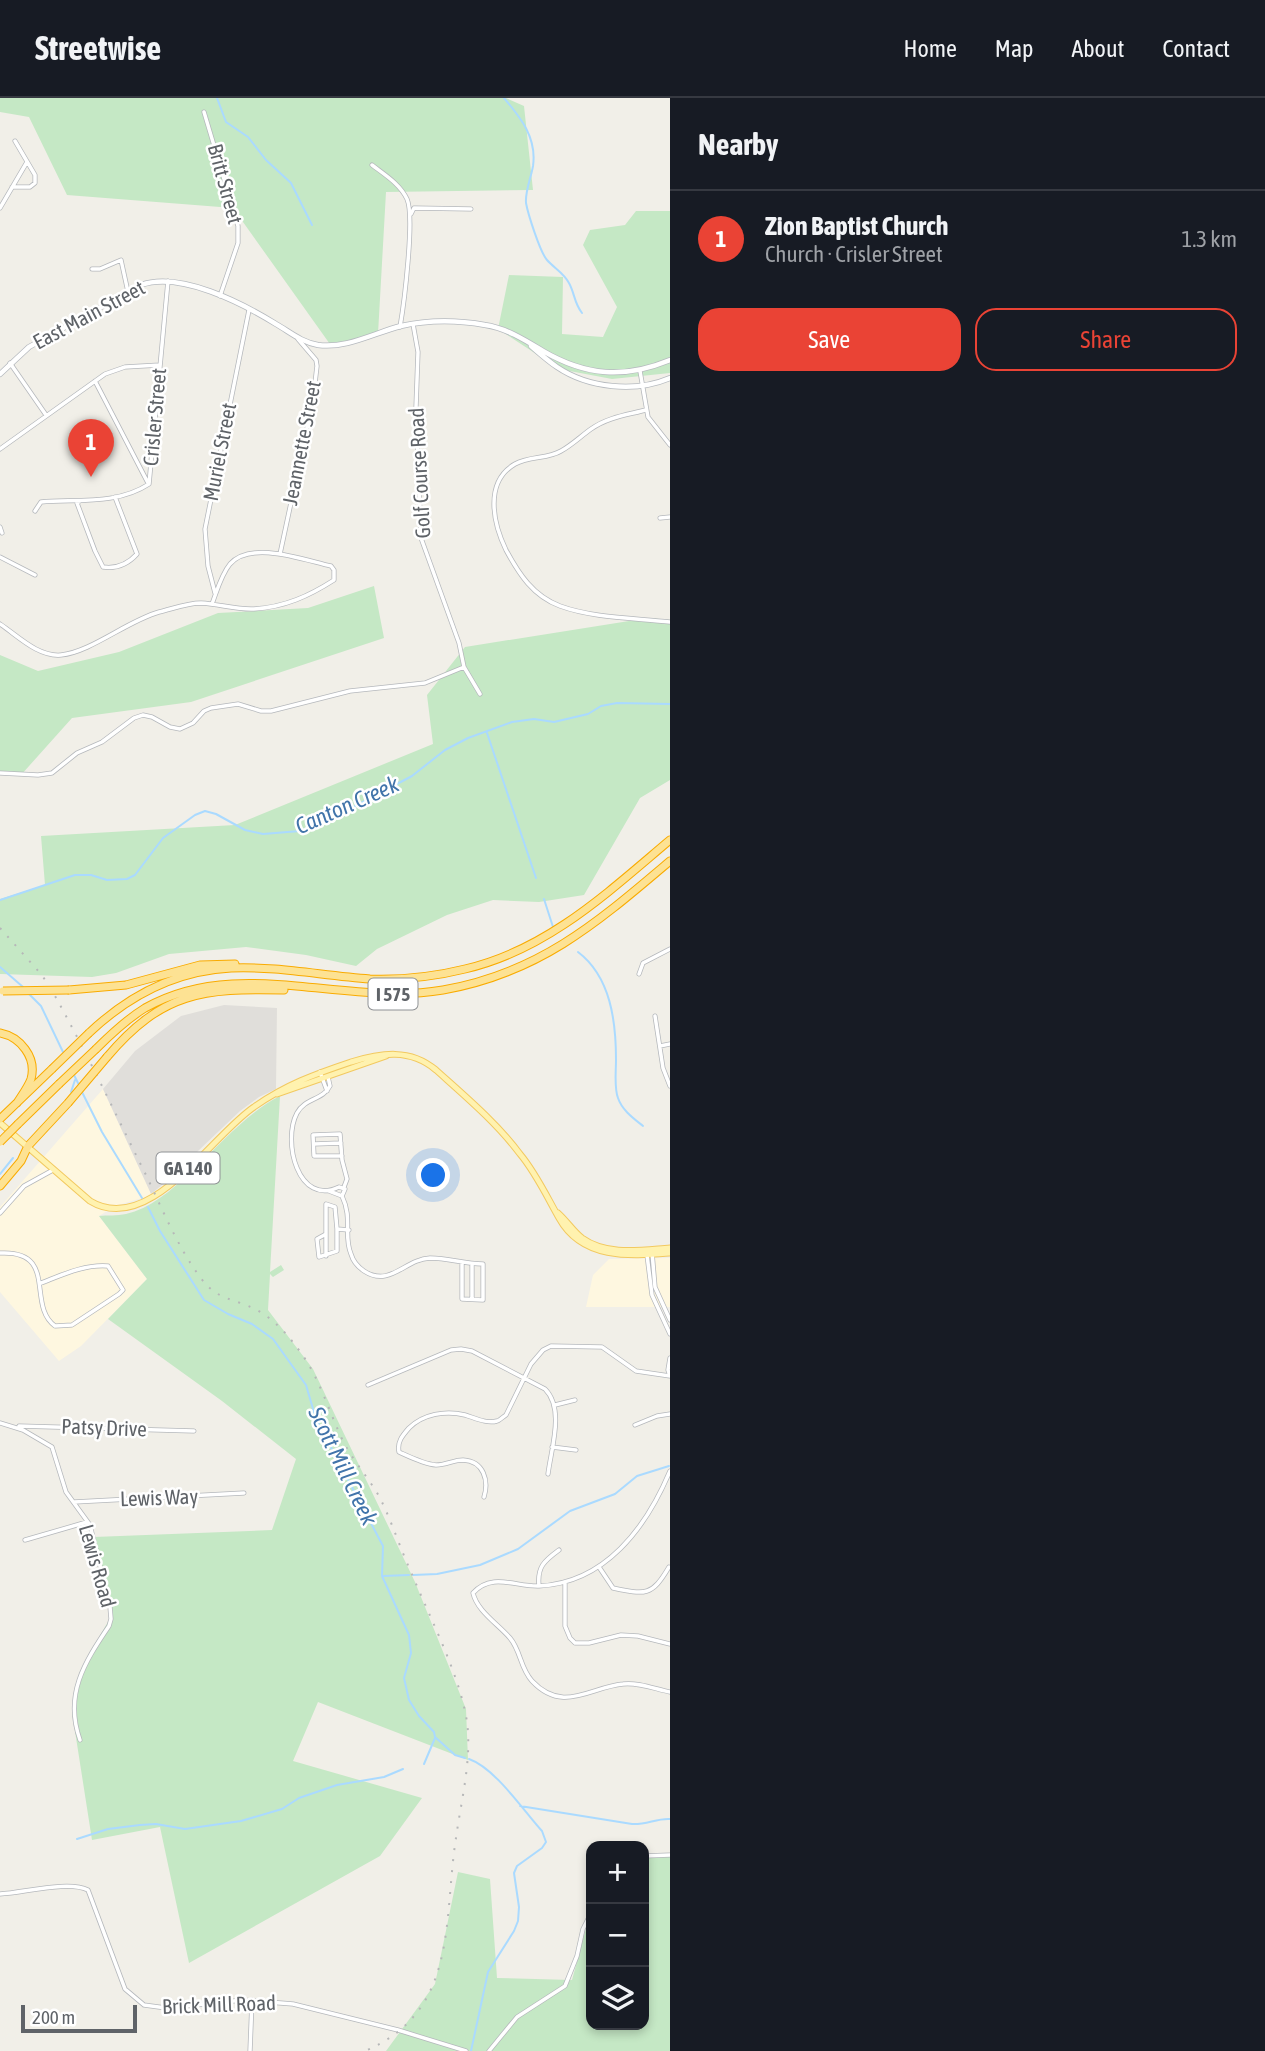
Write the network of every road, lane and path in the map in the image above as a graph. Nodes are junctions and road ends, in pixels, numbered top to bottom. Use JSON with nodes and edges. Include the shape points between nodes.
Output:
{"nodes":[{"id":1,"x":204,"y":112,"type":"dead end"},
{"id":2,"x":15,"y":141,"type":"dead end"},
{"id":3,"x":27,"y":162,"type":"junction"},
{"id":4,"x":372,"y":165,"type":"dead end"},
{"id":5,"x":12,"y":187,"type":"junction"},
{"id":6,"x":0,"y":208,"type":"edge"},
{"id":7,"x":471,"y":209,"type":"dead end"},
{"id":8,"x":410,"y":219,"type":"junction"},
{"id":9,"x":92,"y":269,"type":"dead end"},
{"id":10,"x":168,"y":281,"type":"junction"},
{"id":11,"x":128,"y":292,"type":"junction"},
{"id":12,"x":220,"y":296,"type":"junction"},
{"id":13,"x":249,"y":310,"type":"junction"},
{"id":14,"x":412,"y":324,"type":"junction"},
{"id":15,"x":400,"y":327,"type":"junction"},
{"id":16,"x":506,"y":332,"type":"junction"},
{"id":17,"x":298,"y":339,"type":"junction"},
{"id":18,"x":670,"y":360,"type":"edge"},
{"id":19,"x":10,"y":363,"type":"junction"},
{"id":20,"x":160,"y":365,"type":"junction"},
{"id":21,"x":640,"y":371,"type":"junction"},
{"id":22,"x":0,"y":374,"type":"edge"},
{"id":23,"x":670,"y":378,"type":"edge"},
{"id":24,"x":95,"y":381,"type":"junction"},
{"id":25,"x":642,"y":385,"type":"junction"},
{"id":26,"x":646,"y":410,"type":"junction"},
{"id":27,"x":46,"y":415,"type":"junction"},
{"id":28,"x":670,"y":446,"type":"edge"},
{"id":29,"x":0,"y":449,"type":"edge"},
{"id":30,"x":149,"y":484,"type":"junction"},
{"id":31,"x":115,"y":497,"type":"junction"},
{"id":32,"x":81,"y":499,"type":"junction"},
{"id":33,"x":35,"y":511,"type":"dead end"},
{"id":34,"x":670,"y":517,"type":"edge"},
{"id":35,"x":660,"y":518,"type":"dead end"},
{"id":36,"x":0,"y":527,"type":"edge"},
{"id":37,"x":2,"y":534,"type":"dead end"},
{"id":38,"x":280,"y":554,"type":"junction"},
{"id":39,"x":0,"y":557,"type":"edge"},
{"id":40,"x":35,"y":575,"type":"dead end"},
{"id":41,"x":216,"y":595,"type":"junction"},
{"id":42,"x":212,"y":604,"type":"junction"},
{"id":43,"x":670,"y":622,"type":"edge"},
{"id":44,"x":0,"y":624,"type":"edge"},
{"id":45,"x":464,"y":667,"type":"junction"},
{"id":46,"x":480,"y":694,"type":"dead end"},
{"id":47,"x":0,"y":773,"type":"edge"},
{"id":48,"x":670,"y":840,"type":"edge"},
{"id":49,"x":670,"y":861,"type":"edge"},
{"id":50,"x":670,"y":949,"type":"edge"},
{"id":51,"x":271,"y":969,"type":"junction"},
{"id":52,"x":639,"y":974,"type":"dead end"},
{"id":53,"x":334,"y":991,"type":"junction"},
{"id":54,"x":2,"y":992,"type":"edge"},
{"id":55,"x":654,"y":1016,"type":"dead end"},
{"id":56,"x":0,"y":1033,"type":"edge"},
{"id":57,"x":670,"y":1044,"type":"edge"},
{"id":58,"x":660,"y":1046,"type":"junction"},
{"id":59,"x":323,"y":1074,"type":"junction"},
{"id":60,"x":670,"y":1086,"type":"edge"},
{"id":61,"x":17,"y":1103,"type":"junction"},
{"id":62,"x":2,"y":1118,"type":"edge"},
{"id":63,"x":37,"y":1139,"type":"junction"},
{"id":64,"x":0,"y":1142,"type":"edge"},
{"id":65,"x":341,"y":1143,"type":"junction"},
{"id":66,"x":314,"y":1144,"type":"junction"},
{"id":67,"x":28,"y":1146,"type":"junction"},
{"id":68,"x":39,"y":1155,"type":"junction"},
{"id":69,"x":342,"y":1156,"type":"junction"},
{"id":70,"x":53,"y":1170,"type":"junction"},
{"id":71,"x":0,"y":1186,"type":"edge"},
{"id":72,"x":344,"y":1187,"type":"junction"},
{"id":73,"x":329,"y":1191,"type":"junction"},
{"id":74,"x":342,"y":1196,"type":"junction"},
{"id":75,"x":0,"y":1213,"type":"edge"},
{"id":76,"x":337,"y":1230,"type":"junction"},
{"id":77,"x":349,"y":1230,"type":"junction"},
{"id":78,"x":326,"y":1234,"type":"junction"},
{"id":79,"x":670,"y":1251,"type":"edge"},
{"id":80,"x":649,"y":1252,"type":"junction"},
{"id":81,"x":0,"y":1253,"type":"edge"},
{"id":82,"x":326,"y":1256,"type":"junction"},
{"id":83,"x":462,"y":1264,"type":"junction"},
{"id":84,"x":472,"y":1264,"type":"junction"},
{"id":85,"x":41,"y":1283,"type":"junction"},
{"id":86,"x":472,"y":1299,"type":"junction"},
{"id":87,"x":670,"y":1320,"type":"edge"},
{"id":88,"x":670,"y":1334,"type":"edge"},
{"id":89,"x":670,"y":1358,"type":"edge"},
{"id":90,"x":670,"y":1376,"type":"edge"},
{"id":91,"x":524,"y":1378,"type":"junction"},
{"id":92,"x":368,"y":1385,"type":"dead end"},
{"id":93,"x":575,"y":1400,"type":"dead end"},
{"id":94,"x":555,"y":1405,"type":"junction"},
{"id":95,"x":670,"y":1414,"type":"edge"},
{"id":96,"x":0,"y":1423,"type":"edge"},
{"id":97,"x":635,"y":1424,"type":"dead end"},
{"id":98,"x":13,"y":1426,"type":"junction"},
{"id":99,"x":194,"y":1431,"type":"dead end"},
{"id":100,"x":552,"y":1447,"type":"junction"},
{"id":101,"x":576,"y":1450,"type":"dead end"},
{"id":102,"x":670,"y":1471,"type":"edge"},
{"id":103,"x":548,"y":1474,"type":"dead end"},
{"id":104,"x":244,"y":1493,"type":"dead end"},
{"id":105,"x":484,"y":1497,"type":"dead end"},
{"id":106,"x":74,"y":1502,"type":"junction"},
{"id":107,"x":87,"y":1522,"type":"junction"},
{"id":108,"x":25,"y":1540,"type":"dead end"},
{"id":109,"x":559,"y":1550,"type":"dead end"},
{"id":110,"x":599,"y":1567,"type":"junction"},
{"id":111,"x":669,"y":1567,"type":"edge"},
{"id":112,"x":565,"y":1582,"type":"junction"},
{"id":113,"x":539,"y":1586,"type":"junction"},
{"id":114,"x":670,"y":1644,"type":"edge"},
{"id":115,"x":670,"y":1692,"type":"edge"},
{"id":116,"x":79,"y":1740,"type":"dead end"},
{"id":117,"x":649,"y":1856,"type":"edge"},
{"id":118,"x":670,"y":1856,"type":"edge"},
{"id":119,"x":0,"y":1894,"type":"edge"},
{"id":120,"x":586,"y":1923,"type":"edge"},
{"id":121,"x":252,"y":2000,"type":"junction"},
{"id":122,"x":250,"y":2051,"type":"edge"},
{"id":123,"x":466,"y":2051,"type":"edge"},
{"id":124,"x":489,"y":2051,"type":"edge"}],
"edges":[{"from":1,"to":12,"type":"street","name":"Britt Street","via":[[238,226],[238,243]]},
{"from":2,"to":3,"type":"street"},
{"from":3,"to":5,"type":"street"},
{"from":3,"to":5,"type":"street","via":[[34,183]]},
{"from":4,"to":8,"type":"street","via":[[400,187],[409,202]]},
{"from":5,"to":6,"type":"street"},
{"from":7,"to":8,"type":"street","via":[[414,208]]},
{"from":8,"to":15,"type":"street"},
{"from":9,"to":11,"type":"street","via":[[121,260]]},
{"from":10,"to":11,"type":"main road","name":"East Main Street"},
{"from":10,"to":12,"type":"main road","name":"East Main Street"},
{"from":10,"to":20,"type":"street","name":"Crisler Street"},
{"from":11,"to":19,"type":"main road","name":"East Main Street","via":[[29,347]]},
{"from":12,"to":13,"type":"main road","name":"East Main Street"},
{"from":13,"to":17,"type":"main road","name":"East Main Street"},
{"from":13,"to":41,"type":"street","name":"Muriel Street","via":[[205,529]]},
{"from":14,"to":15,"type":"main road","name":"East Main Street"},
{"from":14,"to":16,"type":"main road","name":"East Main Street","via":[[451,321]]},
{"from":14,"to":45,"type":"street","name":"Golf Course Road","via":[[418,352],[419,530]]},
{"from":15,"to":17,"type":"main road","name":"East Main Street","via":[[337,345]]},
{"from":16,"to":21,"type":"main road","name":"East Main Street","via":[[586,369],[618,374]]},
{"from":16,"to":25,"type":"main road","name":"East Main Street","via":[[571,375],[601,384]]},
{"from":17,"to":38,"type":"street","name":"Jeannette Street","via":[[317,366]]},
{"from":18,"to":21,"type":"main road","name":"East Main Street"},
{"from":19,"to":22,"type":"main road","name":"East Main Street"},
{"from":19,"to":27,"type":"street"},
{"from":20,"to":24,"type":"street","via":[[116,369]]},
{"from":20,"to":30,"type":"street","name":"Crisler Street"},
{"from":21,"to":25,"type":"street"},
{"from":23,"to":25,"type":"main road","name":"East Main Street"},
{"from":24,"to":27,"type":"street"},
{"from":24,"to":30,"type":"street"},
{"from":25,"to":26,"type":"street"},
{"from":26,"to":28,"type":"street"},
{"from":26,"to":43,"type":"street","via":[[608,419],[558,453],[516,463],[496,489],[494,514],[509,554],[530,588],[545,599],[582,611]]},
{"from":27,"to":29,"type":"street"},
{"from":30,"to":31,"type":"street","name":"Crisler Street"},
{"from":31,"to":32,"type":"street","name":"Crisler Street"},
{"from":31,"to":32,"type":"street","via":[[137,554],[111,568],[103,567],[94,551],[77,503]]},
{"from":32,"to":33,"type":"street","name":"Crisler Street","via":[[41,502]]},
{"from":34,"to":35,"type":"street"},
{"from":36,"to":37,"type":"street"},
{"from":38,"to":41,"type":"street","via":[[253,552],[233,561]]},
{"from":38,"to":42,"type":"street","via":[[331,566],[335,578],[309,595],[276,607]]},
{"from":39,"to":40,"type":"street"},
{"from":41,"to":42,"type":"street"},
{"from":42,"to":44,"type":"street","via":[[199,603],[137,619],[61,655],[44,653]]},
{"from":45,"to":46,"type":"street","name":"Golf Course Road"},
{"from":45,"to":47,"type":"street","via":[[425,683],[350,691],[271,711],[238,704],[211,708],[180,729],[143,715],[52,773]]},
{"from":48,"to":51,"type":"highway","number":"I 575","via":[[572,921],[517,952],[480,965],[388,979]]},
{"from":49,"to":53,"type":"highway","number":"I 575","via":[[575,938],[501,975],[421,993]]},
{"from":50,"to":52,"type":"street","via":[[643,963]]},
{"from":51,"to":54,"type":"highway","bridge":true,"via":[[211,963],[126,985]]},
{"from":51,"to":61,"type":"highway","number":"I 575","bridge":true,"via":[[221,969],[162,983],[128,1002],[89,1033]]},
{"from":53,"to":63,"type":"highway","bridge":true,"via":[[235,989],[178,1002],[148,1017],[125,1036]]},
{"from":53,"to":64,"type":"highway","number":"I 575","bridge":true,"via":[[251,983],[200,987],[170,996],[122,1024]]},
{"from":55,"to":58,"type":"street"},
{"from":56,"to":61,"type":"highway","via":[[18,1040],[30,1059],[30,1080]]},
{"from":57,"to":58,"type":"street"},
{"from":58,"to":60,"type":"street"},
{"from":59,"to":70,"type":"main road","number":"GA 140","via":[[270,1096],[237,1120],[171,1184],[131,1207],[99,1206]]},
{"from":59,"to":73,"type":"street","via":[[327,1091],[299,1110],[291,1148],[303,1181]]},
{"from":59,"to":80,"type":"main road","number":"GA 140","via":[[382,1054],[408,1055],[427,1063],[520,1153],[556,1211],[576,1232],[594,1245]]},
{"from":61,"to":62,"type":"highway","number":"I 575"},
{"from":62,"to":67,"type":"main road","number":"GA 140"},
{"from":63,"to":67,"type":"highway"},
{"from":63,"to":68,"type":"main road"},
{"from":65,"to":66,"type":"street"},
{"from":65,"to":66,"type":"street","via":[[340,1134],[313,1135]]},
{"from":65,"to":69,"type":"street"},
{"from":66,"to":69,"type":"street","via":[[314,1156]]},
{"from":67,"to":68,"type":"main road","number":"GA 140"},
{"from":67,"to":71,"type":"highway"},
{"from":68,"to":70,"type":"main road","number":"GA 140"},
{"from":69,"to":72,"type":"street","via":[[347,1179]]},
{"from":70,"to":75,"type":"street","via":[[24,1186]]},
{"from":72,"to":73,"type":"street"},
{"from":72,"to":74,"type":"street"},
{"from":73,"to":74,"type":"street"},
{"from":74,"to":77,"type":"street","via":[[349,1212]]},
{"from":76,"to":77,"type":"street"},
{"from":76,"to":78,"type":"street","via":[[335,1207],[326,1204]]},
{"from":76,"to":82,"type":"street","via":[[337,1251]]},
{"from":77,"to":83,"type":"street","via":[[350,1254],[368,1273],[393,1275],[424,1259],[452,1259]]},
{"from":78,"to":82,"type":"street"},
{"from":78,"to":82,"type":"street","via":[[317,1239],[318,1257]]},
{"from":79,"to":80,"type":"main road","number":"GA 140"},
{"from":80,"to":87,"type":"street","via":[[655,1287]]},
{"from":80,"to":88,"type":"street","via":[[652,1295]]},
{"from":81,"to":85,"type":"street","via":[[23,1255]]},
{"from":83,"to":84,"type":"street"},
{"from":83,"to":86,"type":"street","via":[[462,1299]]},
{"from":84,"to":86,"type":"street"},
{"from":84,"to":86,"type":"street","via":[[483,1264],[484,1297]]},
{"from":85,"to":85,"type":"street","via":[[43,1313],[55,1326],[72,1325],[123,1290],[108,1266],[82,1268]]},
{"from":89,"to":90,"type":"street"},
{"from":90,"to":91,"type":"street","via":[[636,1371],[602,1347],[551,1346],[536,1356]]},
{"from":91,"to":92,"type":"street","via":[[461,1349]]},
{"from":91,"to":94,"type":"street","via":[[545,1390]]},
{"from":91,"to":105,"type":"street","via":[[506,1415],[498,1421],[437,1414],[412,1424],[398,1442],[399,1452],[433,1465],[471,1461],[485,1474]]},
{"from":93,"to":94,"type":"street"},
{"from":94,"to":100,"type":"street"},
{"from":95,"to":97,"type":"street"},
{"from":96,"to":98,"type":"street","name":"Lewis Road"},
{"from":98,"to":99,"type":"street","name":"Patsy Drive"},
{"from":98,"to":106,"type":"street","name":"Lewis Road","via":[[52,1447],[66,1492]]},
{"from":100,"to":101,"type":"street"},
{"from":100,"to":103,"type":"street"},
{"from":102,"to":110,"type":"street","via":[[630,1541]]},
{"from":104,"to":106,"type":"street","name":"Lewis Way"},
{"from":106,"to":107,"type":"street","name":"Lewis Road"},
{"from":107,"to":108,"type":"street"},
{"from":107,"to":116,"type":"street","name":"Lewis Road","via":[[111,1619],[83,1670],[72,1707]]},
{"from":109,"to":113,"type":"street","via":[[538,1570]]},
{"from":110,"to":111,"type":"street","via":[[613,1588],[645,1592],[656,1588]]},
{"from":110,"to":112,"type":"street"},
{"from":112,"to":113,"type":"street"},
{"from":112,"to":114,"type":"street","via":[[565,1626],[575,1643],[621,1635]]},
{"from":113,"to":115,"type":"street","via":[[498,1580],[473,1593],[510,1638],[526,1674],[540,1688],[570,1698],[624,1683]]},
{"from":117,"to":118,"type":"street"},
{"from":119,"to":121,"type":"street","name":"Brick Mill Road","via":[[66,1887],[88,1890],[125,1989],[145,2005],[166,2008]]},
{"from":120,"to":124,"type":"street","via":[[565,1986],[510,2022]]},
{"from":121,"to":122,"type":"street"},
{"from":121,"to":123,"type":"street","name":"Brick Mill Road","via":[[309,2007]]}]}
